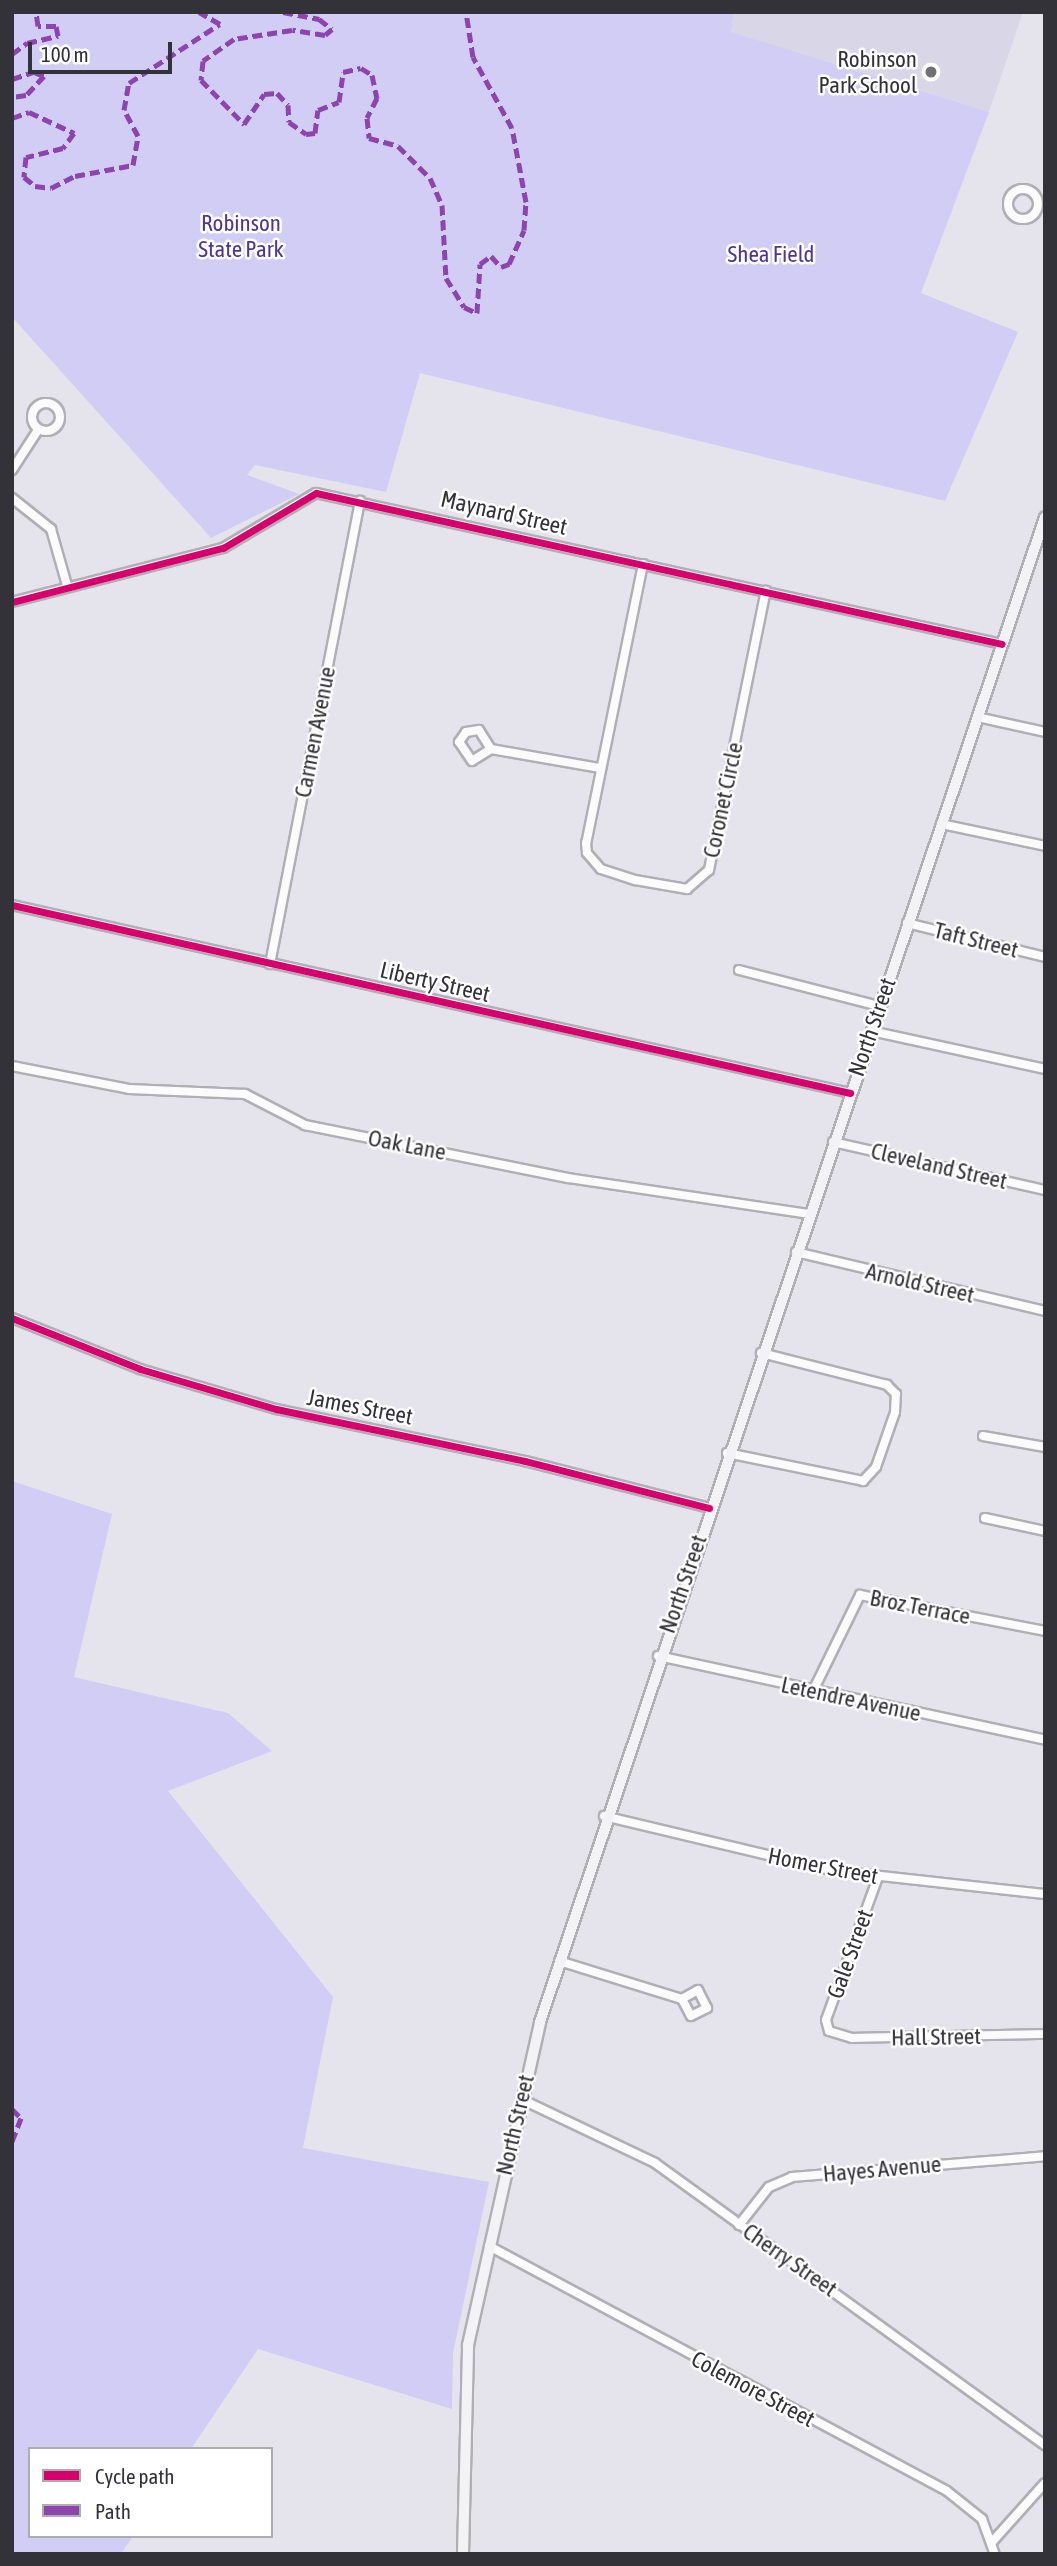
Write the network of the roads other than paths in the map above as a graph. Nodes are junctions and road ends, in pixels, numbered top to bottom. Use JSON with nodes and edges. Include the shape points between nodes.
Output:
{"nodes":[{"id":1,"x":38,"y":430,"type":"dead end"},
{"id":2,"x":12,"y":470,"type":"edge"},
{"id":3,"x":12,"y":498,"type":"edge"},
{"id":4,"x":360,"y":501,"type":"junction"},
{"id":5,"x":1045,"y":517,"type":"edge"},
{"id":6,"x":643,"y":564,"type":"junction"},
{"id":7,"x":67,"y":585,"type":"junction"},
{"id":8,"x":766,"y":591,"type":"junction"},
{"id":9,"x":12,"y":601,"type":"edge"},
{"id":10,"x":1002,"y":644,"type":"junction"},
{"id":11,"x":977,"y":717,"type":"junction"},
{"id":12,"x":1045,"y":732,"type":"edge"},
{"id":13,"x":491,"y":749,"type":"junction"},
{"id":14,"x":600,"y":768,"type":"junction"},
{"id":15,"x":941,"y":824,"type":"junction"},
{"id":16,"x":1045,"y":846,"type":"edge"},
{"id":17,"x":12,"y":905,"type":"edge"},
{"id":18,"x":907,"y":923,"type":"junction"},
{"id":19,"x":1045,"y":957,"type":"edge"},
{"id":20,"x":270,"y":964,"type":"junction"},
{"id":21,"x":739,"y":970,"type":"dead end"},
{"id":22,"x":879,"y":1006,"type":"junction"},
{"id":23,"x":871,"y":1031,"type":"junction"},
{"id":24,"x":12,"y":1066,"type":"edge"},
{"id":25,"x":1045,"y":1069,"type":"edge"},
{"id":26,"x":850,"y":1093,"type":"junction"},
{"id":27,"x":833,"y":1142,"type":"junction"},
{"id":28,"x":1045,"y":1190,"type":"edge"},
{"id":29,"x":808,"y":1214,"type":"junction"},
{"id":30,"x":796,"y":1252,"type":"junction"},
{"id":31,"x":1045,"y":1311,"type":"edge"},
{"id":32,"x":12,"y":1318,"type":"edge"},
{"id":33,"x":761,"y":1353,"type":"junction"},
{"id":34,"x":983,"y":1436,"type":"dead end"},
{"id":35,"x":1045,"y":1447,"type":"edge"},
{"id":36,"x":727,"y":1453,"type":"junction"},
{"id":37,"x":709,"y":1508,"type":"junction"},
{"id":38,"x":985,"y":1518,"type":"dead end"},
{"id":39,"x":1045,"y":1531,"type":"edge"},
{"id":40,"x":1045,"y":1631,"type":"edge"},
{"id":41,"x":658,"y":1656,"type":"junction"},
{"id":42,"x":813,"y":1691,"type":"junction"},
{"id":43,"x":1045,"y":1740,"type":"edge"},
{"id":44,"x":604,"y":1816,"type":"junction"},
{"id":45,"x":878,"y":1877,"type":"junction"},
{"id":46,"x":1045,"y":1894,"type":"edge"},
{"id":47,"x":559,"y":1961,"type":"junction"},
{"id":48,"x":682,"y":1998,"type":"dead end"},
{"id":49,"x":829,"y":2031,"type":"joint"},
{"id":50,"x":1045,"y":2034,"type":"edge"},
{"id":51,"x":521,"y":2099,"type":"junction"},
{"id":52,"x":1045,"y":2156,"type":"edge"},
{"id":53,"x":739,"y":2225,"type":"junction"},
{"id":54,"x":489,"y":2246,"type":"junction"},
{"id":55,"x":1045,"y":2445,"type":"edge"},
{"id":56,"x":1045,"y":2483,"type":"edge"},
{"id":57,"x":992,"y":2542,"type":"junction"},
{"id":58,"x":463,"y":2554,"type":"edge"},
{"id":59,"x":995,"y":2554,"type":"edge"}],
"edges":[{"from":1,"to":2,"type":"street"},
{"from":3,"to":7,"type":"street","via":[[51,529]]},
{"from":4,"to":6,"type":"street","name":"Maynard Street"},
{"from":4,"to":7,"type":"street","name":"Maynard Street","via":[[316,493],[223,548]]},
{"from":4,"to":20,"type":"street","name":"Carmen Avenue"},
{"from":5,"to":10,"type":"main road","name":"North Street"},
{"from":6,"to":8,"type":"street","name":"Maynard Street"},
{"from":6,"to":14,"type":"street","name":"Coronet Circle"},
{"from":7,"to":9,"type":"street","name":"Maynard Street"},
{"from":8,"to":10,"type":"street","name":"Maynard Street"},
{"from":8,"to":14,"type":"street","name":"Coronet Circle","via":[[705,877],[678,889],[612,873],[592,861],[587,831]]},
{"from":10,"to":11,"type":"main road","name":"North Street"},
{"from":11,"to":12,"type":"street"},
{"from":11,"to":15,"type":"main road","name":"North Street"},
{"from":13,"to":13,"type":"street","via":[[489,737],[479,730],[466,732],[459,742],[472,761]]},
{"from":13,"to":14,"type":"street"},
{"from":15,"to":16,"type":"street"},
{"from":15,"to":18,"type":"main road","name":"North Street"},
{"from":17,"to":20,"type":"street","name":"Liberty Street"},
{"from":18,"to":19,"type":"street","name":"Taft Street"},
{"from":18,"to":22,"type":"main road","name":"North Street"},
{"from":20,"to":26,"type":"street","name":"Liberty Street"},
{"from":21,"to":22,"type":"street"},
{"from":22,"to":23,"type":"main road","name":"North Street"},
{"from":23,"to":25,"type":"street"},
{"from":23,"to":26,"type":"main road","name":"North Street"},
{"from":24,"to":29,"type":"street","name":"Oak Lane","via":[[129,1089],[237,1093],[305,1125],[568,1178]]},
{"from":26,"to":27,"type":"main road","name":"North Street"},
{"from":27,"to":28,"type":"street","name":"Cleveland Street"},
{"from":27,"to":29,"type":"main road","name":"North Street"},
{"from":29,"to":30,"type":"main road","name":"North Street"},
{"from":30,"to":31,"type":"street","name":"Arnold Street"},
{"from":30,"to":33,"type":"main road","name":"North Street"},
{"from":32,"to":37,"type":"street","name":"James Street","via":[[140,1369],[276,1409],[493,1454]]},
{"from":33,"to":36,"type":"main road","name":"North Street"},
{"from":33,"to":36,"type":"street","via":[[887,1385],[897,1394],[895,1412],[876,1467],[855,1483]]},
{"from":34,"to":35,"type":"street"},
{"from":36,"to":37,"type":"main road","name":"North Street"},
{"from":37,"to":41,"type":"main road","name":"North Street"},
{"from":38,"to":39,"type":"street"},
{"from":40,"to":42,"type":"street","name":"Broz Terrace","via":[[862,1594],[849,1606]]},
{"from":41,"to":42,"type":"street","name":"Letendre Avenue"},
{"from":41,"to":44,"type":"main road","name":"North Street"},
{"from":42,"to":43,"type":"street","name":"Letendre Avenue"},
{"from":44,"to":45,"type":"street","name":"Homer Street"},
{"from":44,"to":47,"type":"main road","name":"North Street"},
{"from":45,"to":46,"type":"street","name":"Homer Street"},
{"from":45,"to":49,"type":"street","name":"Gale Street","via":[[827,2020]]},
{"from":47,"to":48,"type":"street"},
{"from":47,"to":51,"type":"main road","name":"North Street"},
{"from":49,"to":50,"type":"street","name":"Hall Street","via":[[852,2038]]},
{"from":51,"to":53,"type":"street","name":"Cherry Street","via":[[655,2163]]},
{"from":51,"to":54,"type":"main road","name":"North Street"},
{"from":52,"to":53,"type":"street","name":"Hayes Avenue","via":[[792,2177],[769,2188]]},
{"from":53,"to":55,"type":"street","name":"Cherry Street"},
{"from":54,"to":57,"type":"street","name":"Colemore Street","via":[[947,2491],[978,2515]]},
{"from":54,"to":58,"type":"main road","name":"North Street","via":[[466,2363]]},
{"from":56,"to":57,"type":"street"},
{"from":57,"to":59,"type":"street","name":"Colemore Street"}]}
